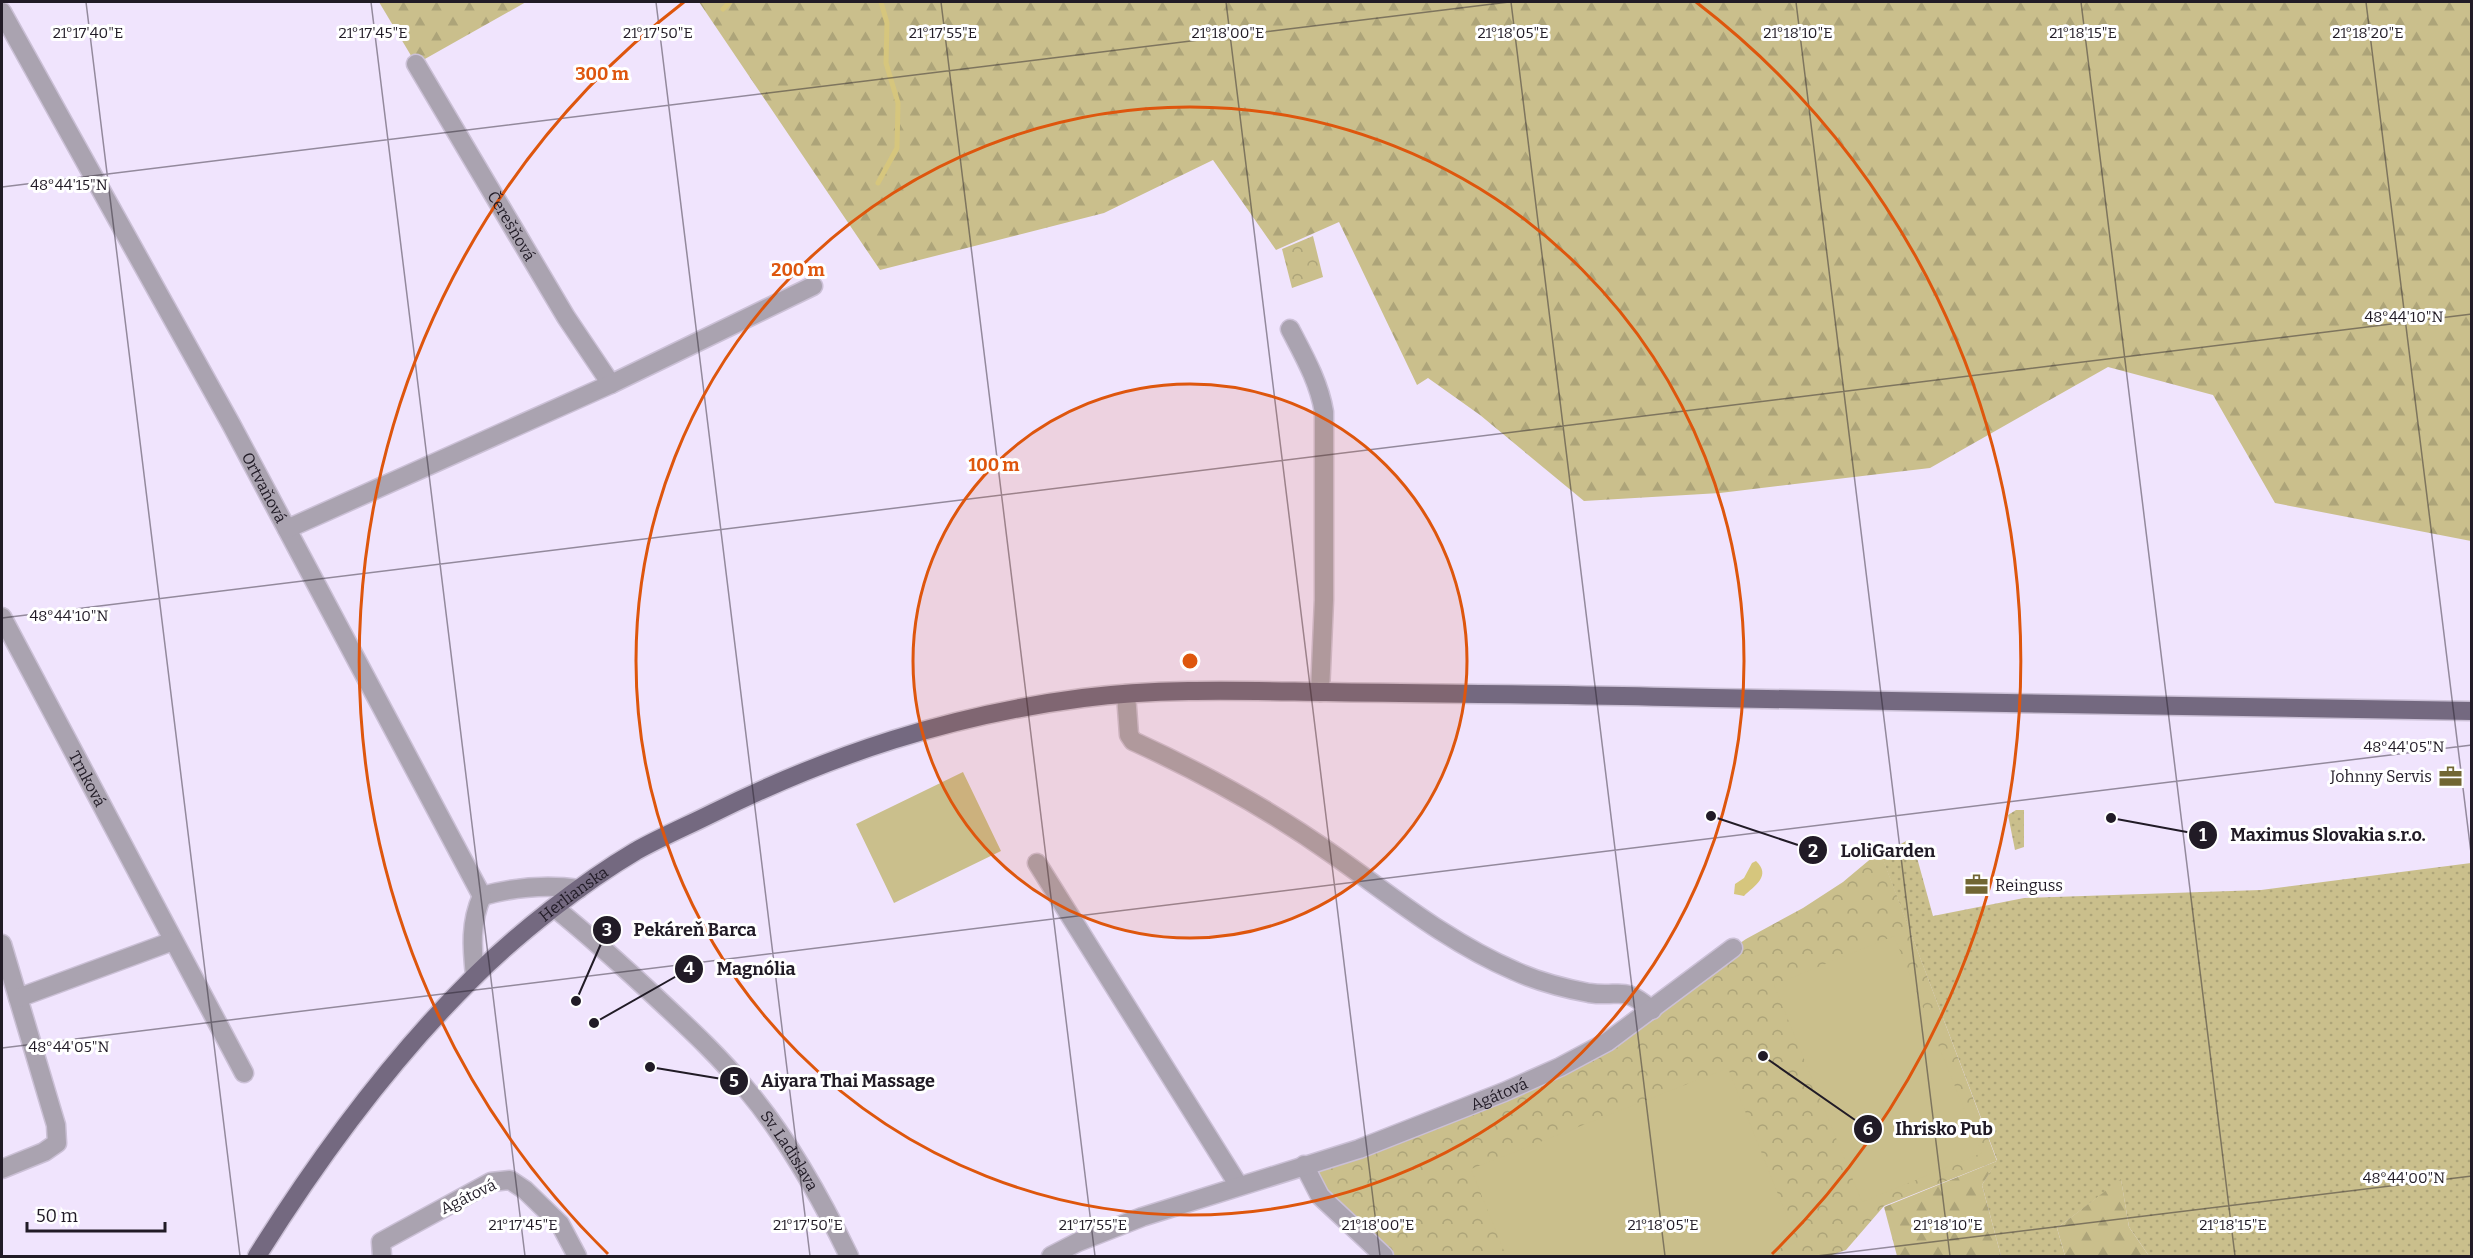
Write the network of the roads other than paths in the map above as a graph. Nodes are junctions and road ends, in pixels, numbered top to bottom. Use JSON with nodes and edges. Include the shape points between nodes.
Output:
{"nodes":[{"id":1,"x":2,"y":12,"type":"edge"},
{"id":2,"x":416,"y":64,"type":"dead end"},
{"id":3,"x":813,"y":285,"type":"dead end"},
{"id":4,"x":1290,"y":329,"type":"dead end"},
{"id":5,"x":611,"y":384,"type":"junction"},
{"id":6,"x":287,"y":529,"type":"junction"},
{"id":7,"x":2,"y":617,"type":"edge"},
{"id":8,"x":1320,"y":692,"type":"junction"},
{"id":9,"x":1126,"y":694,"type":"junction"},
{"id":10,"x":2472,"y":711,"type":"edge"},
{"id":11,"x":1037,"y":863,"type":"dead end"},
{"id":12,"x":579,"y":889,"type":"junction"},
{"id":13,"x":482,"y":896,"type":"junction"},
{"id":14,"x":555,"y":908,"type":"junction"},
{"id":15,"x":173,"y":941,"type":"junction"},
{"id":16,"x":2,"y":944,"type":"edge"},
{"id":17,"x":1732,"y":948,"type":"dead end"},
{"id":18,"x":475,"y":975,"type":"junction"},
{"id":19,"x":18,"y":998,"type":"junction"},
{"id":20,"x":1652,"y":1010,"type":"junction"},
{"id":21,"x":244,"y":1073,"type":"dead end"},
{"id":22,"x":1304,"y":1165,"type":"junction"},
{"id":23,"x":2,"y":1169,"type":"edge"},
{"id":24,"x":1239,"y":1186,"type":"junction"},
{"id":25,"x":257,"y":1257,"type":"edge"},
{"id":26,"x":382,"y":1257,"type":"edge"},
{"id":27,"x":577,"y":1257,"type":"edge"},
{"id":28,"x":849,"y":1257,"type":"edge"},
{"id":29,"x":1051,"y":1257,"type":"edge"},
{"id":30,"x":1384,"y":1257,"type":"edge"}],
"edges":[{"from":1,"to":6,"type":"street","name":"Ortvaňová"},
{"from":2,"to":5,"type":"street","name":"Čerešňová","via":[[566,317]]},
{"from":3,"to":5,"type":"street"},
{"from":4,"to":8,"type":"street","via":[[1315,380],[1324,412]]},
{"from":5,"to":6,"type":"street"},
{"from":6,"to":13,"type":"street","name":"Ortvaňová"},
{"from":7,"to":15,"type":"street","name":"Trnková"},
{"from":8,"to":9,"type":"main road","name":"Herlianska"},
{"from":8,"to":10,"type":"main road","name":"Herlianska"},
{"from":9,"to":12,"type":"main road","name":"Herlianska","via":[[1017,708],[932,726],[835,759],[749,795],[637,851]]},
{"from":9,"to":20,"type":"street","via":[[1129,735],[1133,741],[1245,798],[1479,955],[1556,987],[1593,993],[1622,992]]},
{"from":11,"to":24,"type":"street"},
{"from":12,"to":13,"type":"street","via":[[548,885]]},
{"from":12,"to":14,"type":"main road","name":"Herlianska"},
{"from":13,"to":18,"type":"street","via":[[473,920]]},
{"from":14,"to":18,"type":"main road","name":"Herlianska"},
{"from":14,"to":28,"type":"street","name":"Sv. Ladislava","via":[[685,1024],[747,1090],[822,1199]]},
{"from":15,"to":19,"type":"street"},
{"from":15,"to":21,"type":"street","name":"Trnková"},
{"from":16,"to":19,"type":"street"},
{"from":17,"to":20,"type":"street","name":"Agátová"},
{"from":18,"to":25,"type":"main road","name":"Herlianska","via":[[344,1126]]},
{"from":19,"to":23,"type":"street","via":[[56,1125],[57,1143]]},
{"from":20,"to":22,"type":"street","name":"Agátová","via":[[1607,1042],[1532,1080],[1359,1149]]},
{"from":22,"to":24,"type":"street","name":"Agátová"},
{"from":22,"to":30,"type":"street","via":[[1320,1196]]},
{"from":24,"to":29,"type":"street","name":"Agátová","via":[[1142,1217]]},
{"from":26,"to":27,"type":"street","name":"Agátová","via":[[381,1242],[491,1182],[504,1179],[525,1190],[557,1220]]}]}
